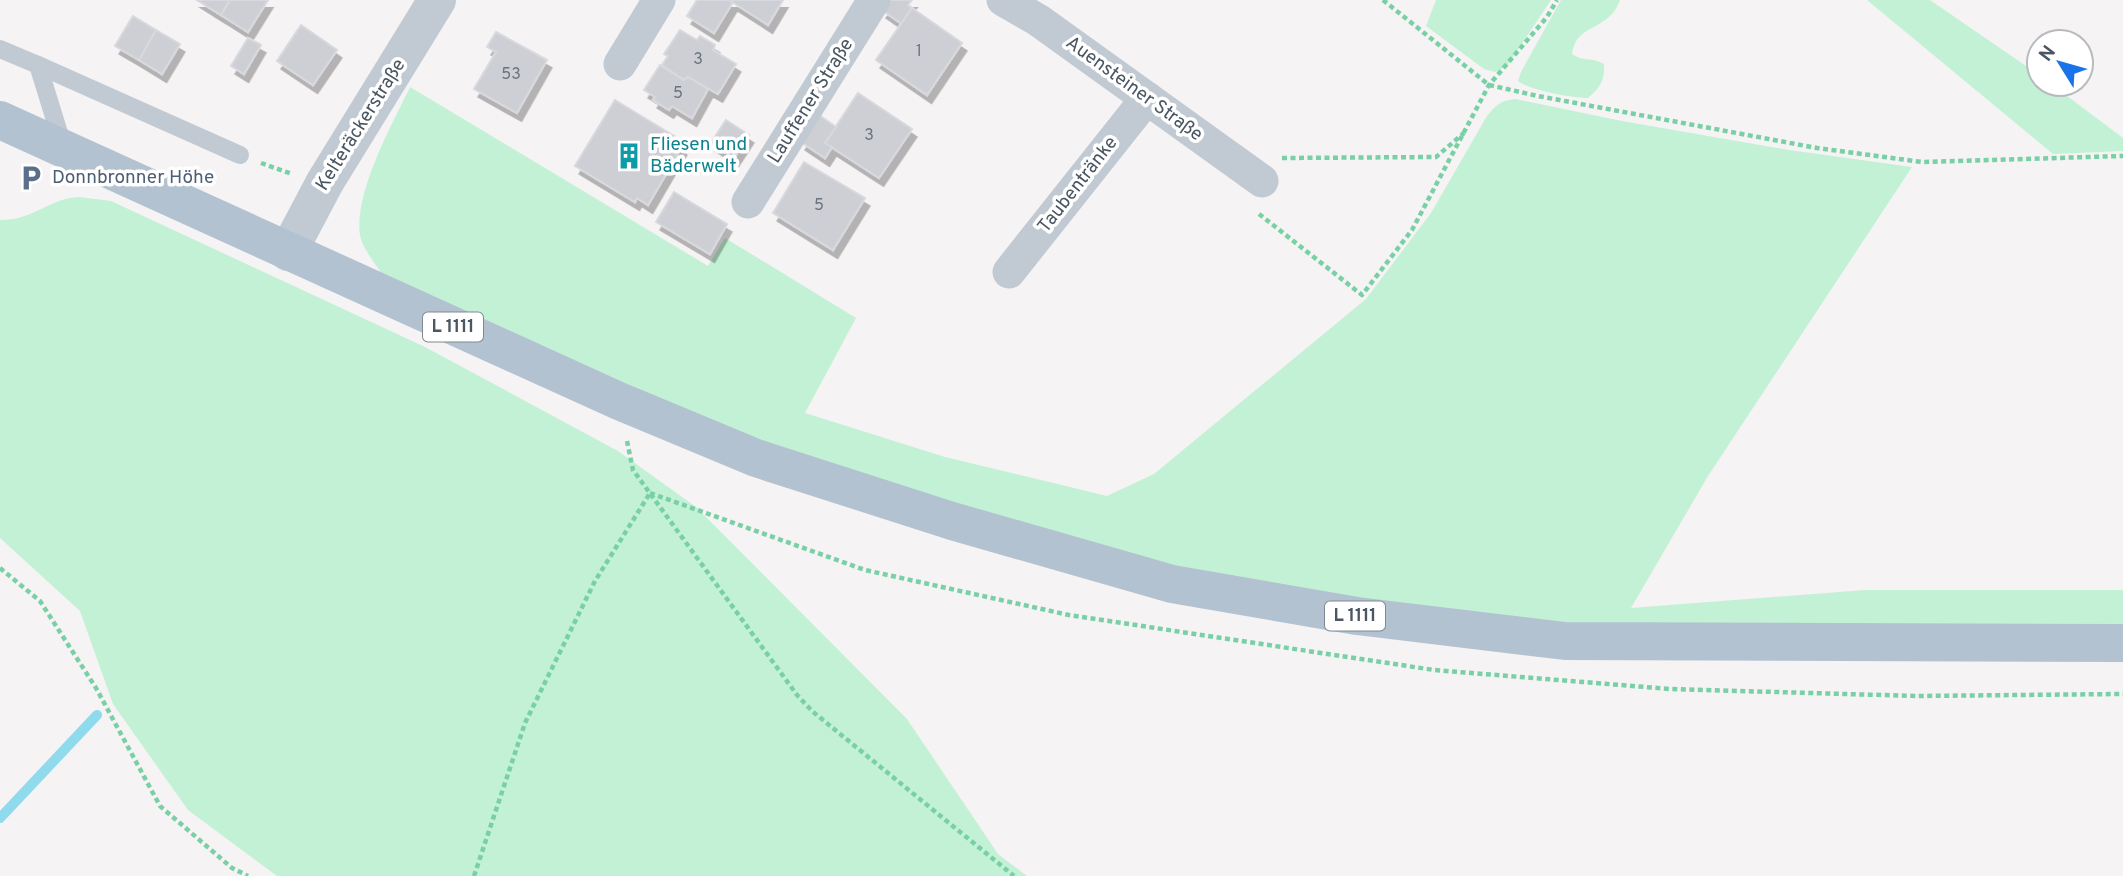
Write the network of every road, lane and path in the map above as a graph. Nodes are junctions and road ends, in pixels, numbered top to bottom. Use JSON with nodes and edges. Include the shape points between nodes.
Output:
{"nodes":[{"id":1,"x":438,"y":0,"type":"edge"},
{"id":2,"x":659,"y":0,"type":"edge"},
{"id":3,"x":874,"y":0,"type":"edge"},
{"id":4,"x":1003,"y":0,"type":"edge"},
{"id":5,"x":1383,"y":0,"type":"edge"},
{"id":6,"x":1557,"y":0,"type":"edge"},
{"id":7,"x":0,"y":49,"type":"edge"},
{"id":8,"x":620,"y":64,"type":"dead end"},
{"id":9,"x":38,"y":65,"type":"junction"},
{"id":10,"x":1489,"y":85,"type":"junction"},
{"id":11,"x":1147,"y":98,"type":"junction"},
{"id":12,"x":0,"y":120,"type":"edge"},
{"id":13,"x":1467,"y":130,"type":"junction"},
{"id":14,"x":65,"y":151,"type":"junction"},
{"id":15,"x":240,"y":155,"type":"joint"},
{"id":16,"x":2123,"y":156,"type":"edge"},
{"id":17,"x":1230,"y":158,"type":"junction"},
{"id":18,"x":1262,"y":181,"type":"joint"},
{"id":19,"x":325,"y":182,"type":"junction"},
{"id":20,"x":748,"y":202,"type":"dead end"},
{"id":21,"x":288,"y":252,"type":"junction"},
{"id":22,"x":1009,"y":272,"type":"dead end"},
{"id":23,"x":619,"y":401,"type":"junction"},
{"id":24,"x":650,"y":493,"type":"junction"},
{"id":25,"x":0,"y":568,"type":"edge"},
{"id":26,"x":2123,"y":643,"type":"edge"},
{"id":27,"x":248,"y":876,"type":"edge"},
{"id":28,"x":474,"y":876,"type":"edge"},
{"id":29,"x":1013,"y":876,"type":"edge"}],
"edges":[{"from":1,"to":19,"type":"street","name":"Kelteräckerstraße"},
{"from":2,"to":8,"type":"street"},
{"from":3,"to":20,"type":"street","name":"Lauffener Straße"},
{"from":4,"to":11,"type":"street","name":"Auensteiner Straße"},
{"from":5,"to":10,"type":"path"},
{"from":6,"to":10,"type":"path"},
{"from":7,"to":9,"type":"lane"},
{"from":9,"to":14,"type":"lane"},
{"from":9,"to":15,"type":"lane"},
{"from":10,"to":13,"type":"path"},
{"from":10,"to":16,"type":"path","via":[[1749,136],[1901,159],[1972,162]]},
{"from":11,"to":17,"type":"street","name":"Auensteiner Straße"},
{"from":11,"to":22,"type":"street","name":"Taubentränke"},
{"from":12,"to":14,"type":"main road","number":"L 1111"},
{"from":13,"to":17,"type":"path","via":[[1436,157]]},
{"from":13,"to":18,"type":"path","via":[[1412,230],[1362,295],[1257,212]]},
{"from":14,"to":21,"type":"main road","number":"L 1111"},
{"from":15,"to":19,"type":"path"},
{"from":17,"to":18,"type":"street","name":"Auensteiner Straße"},
{"from":19,"to":21,"type":"street","name":"Kelteräckerstraße"},
{"from":21,"to":23,"type":"main road","number":"L 1111"},
{"from":23,"to":24,"type":"path","via":[[633,470]]},
{"from":23,"to":26,"type":"main road","number":"L 1111","via":[[756,458],[952,521],[1172,584],[1357,616],[1565,641]]},
{"from":24,"to":28,"type":"path","via":[[595,581],[525,723]]},
{"from":24,"to":29,"type":"path","via":[[812,711]]},
{"from":25,"to":27,"type":"path","via":[[40,601],[96,688],[160,807],[232,868]]}]}
